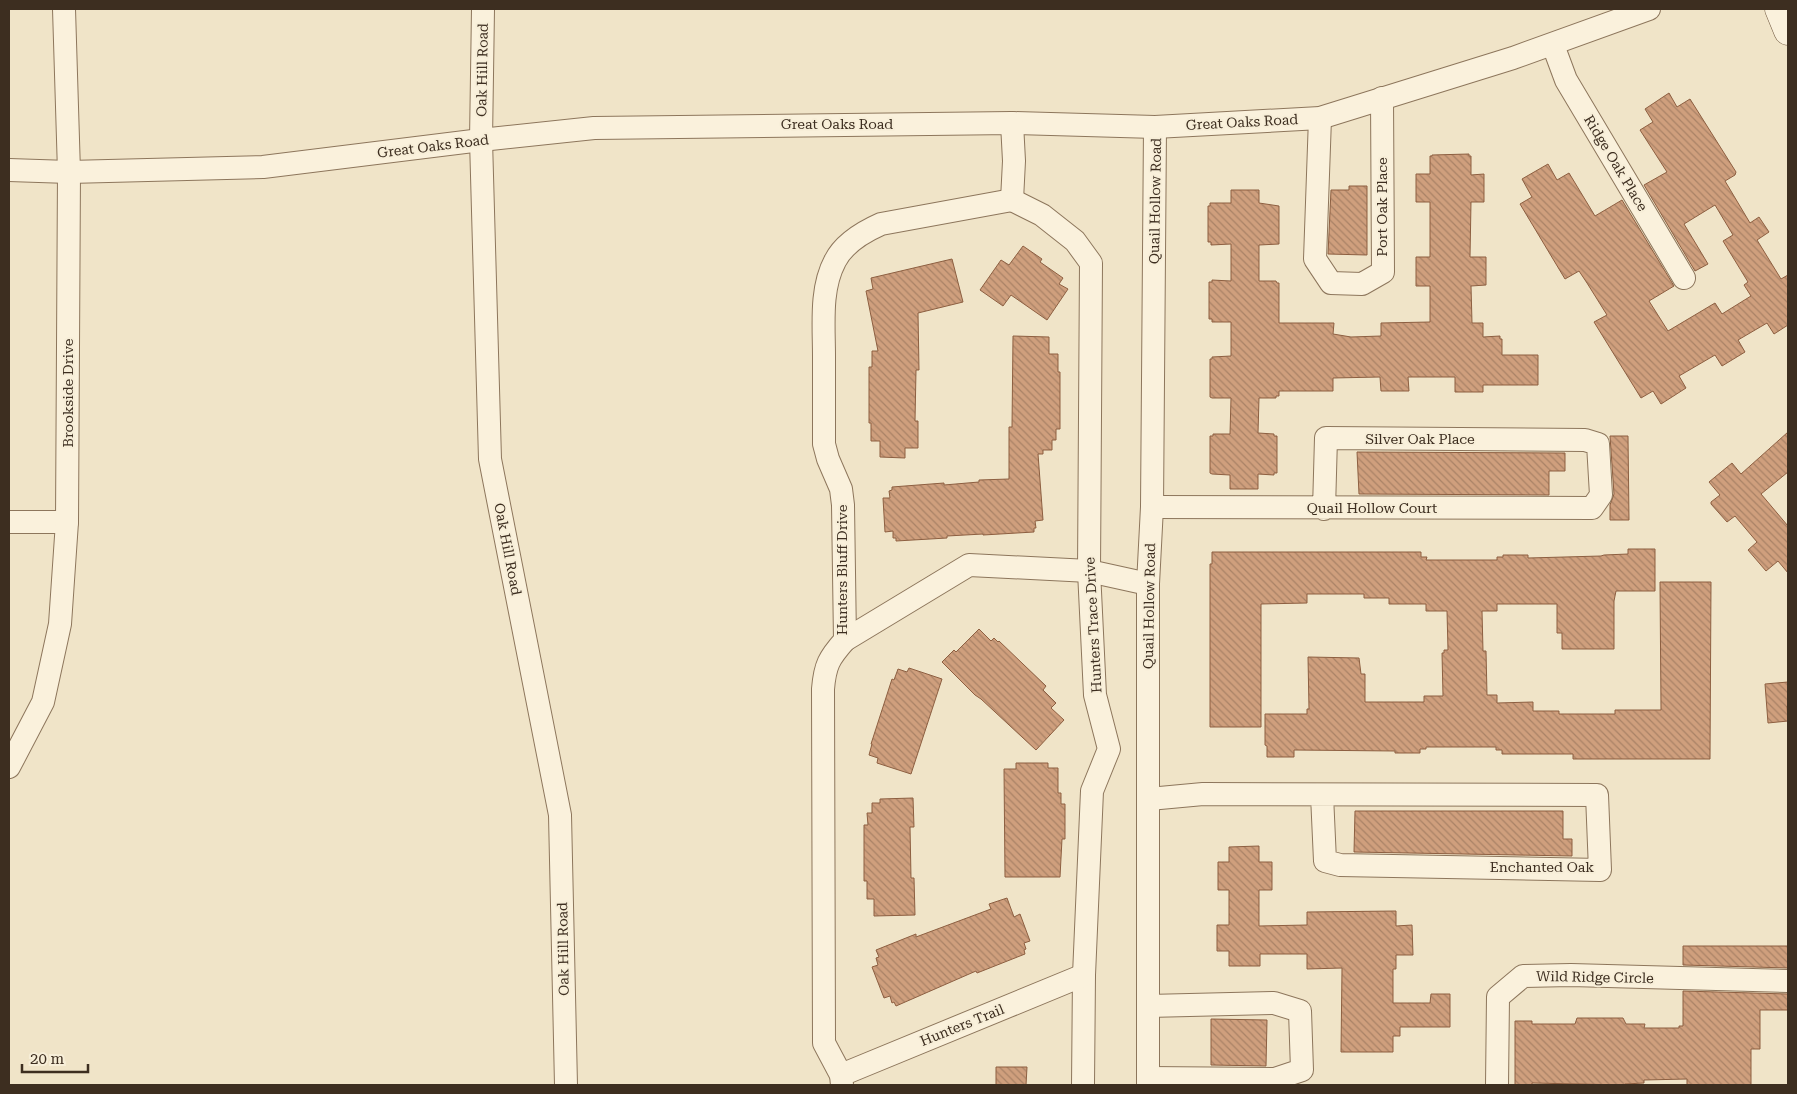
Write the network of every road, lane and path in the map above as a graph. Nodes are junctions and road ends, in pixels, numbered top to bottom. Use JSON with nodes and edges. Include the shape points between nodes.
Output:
{"nodes":[{"id":1,"x":64,"y":9,"type":"edge"},
{"id":2,"x":483,"y":9,"type":"edge"},
{"id":3,"x":1649,"y":9,"type":"edge"},
{"id":4,"x":1779,"y":9,"type":"edge"},
{"id":5,"x":1788,"y":31,"type":"edge"},
{"id":6,"x":1554,"y":45,"type":"junction"},
{"id":7,"x":1382,"y":98,"type":"junction"},
{"id":8,"x":1320,"y":118,"type":"junction"},
{"id":9,"x":1012,"y":123,"type":"junction"},
{"id":10,"x":1155,"y":127,"type":"junction"},
{"id":11,"x":481,"y":140,"type":"junction"},
{"id":12,"x":9,"y":170,"type":"edge"},
{"id":13,"x":69,"y":172,"type":"junction"},
{"id":14,"x":1012,"y":200,"type":"junction"},
{"id":15,"x":1684,"y":278,"type":"dead end"},
{"id":16,"x":1585,"y":440,"type":"joint"},
{"id":17,"x":1152,"y":507,"type":"junction"},
{"id":18,"x":1324,"y":509,"type":"junction"},
{"id":19,"x":9,"y":522,"type":"edge"},
{"id":20,"x":67,"y":522,"type":"junction"},
{"id":21,"x":1089,"y":571,"type":"junction"},
{"id":22,"x":1148,"y":584,"type":"junction"},
{"id":23,"x":845,"y":640,"type":"junction"},
{"id":24,"x":9,"y":767,"type":"edge"},
{"id":25,"x":1322,"y":794,"type":"junction"},
{"id":26,"x":1149,"y":799,"type":"junction"},
{"id":27,"x":1084,"y":975,"type":"junction"},
{"id":28,"x":1788,"y":981,"type":"edge"},
{"id":29,"x":1148,"y":1006,"type":"junction"},
{"id":30,"x":841,"y":1080,"type":"edge"},
{"id":31,"x":1148,"y":1082,"type":"edge"},
{"id":32,"x":566,"y":1085,"type":"edge"},
{"id":33,"x":1083,"y":1085,"type":"edge"},
{"id":34,"x":1497,"y":1085,"type":"edge"}],
"edges":[{"from":1,"to":13,"type":"street","name":"Brookside Drive"},
{"from":2,"to":11,"type":"street","name":"Oak Hill Road"},
{"from":3,"to":6,"type":"street","name":"Great Oaks Road"},
{"from":4,"to":5,"type":"main road"},
{"from":6,"to":7,"type":"street","name":"Great Oaks Road"},
{"from":6,"to":15,"type":"street","name":"Ridge Oak Place","via":[[1566,80]]},
{"from":7,"to":8,"type":"street","name":"Great Oaks Road"},
{"from":7,"to":8,"type":"street","name":"Port Oak Place","via":[[1382,272],[1362,284],[1331,283],[1315,259]]},
{"from":8,"to":10,"type":"street","name":"Great Oaks Road"},
{"from":9,"to":10,"type":"street","name":"Great Oaks Road"},
{"from":9,"to":11,"type":"street","name":"Great Oaks Road","via":[[594,128]]},
{"from":9,"to":14,"type":"street"},
{"from":10,"to":17,"type":"street","name":"Quail Hollow Road"},
{"from":11,"to":13,"type":"street","name":"Great Oaks Road","via":[[263,167]]},
{"from":11,"to":32,"type":"street","name":"Oak Hill Road","via":[[490,459],[560,815]]},
{"from":12,"to":13,"type":"street","name":"Great Oaks Road"},
{"from":13,"to":20,"type":"street","name":"Brookside Drive"},
{"from":14,"to":21,"type":"street","name":"Hunters Trace Drive","via":[[1042,215],[1075,241],[1091,262]]},
{"from":14,"to":23,"type":"street","name":"Hunters Bluff Drive","via":[[881,224],[864,231],[835,260],[828,277],[824,313],[824,444],[841,488],[843,505]]},
{"from":16,"to":18,"type":"street","name":"Silver Oak Place","via":[[1326,438]]},
{"from":16,"to":18,"type":"street","name":"Quail Hollow Court","via":[[1598,444],[1601,495],[1592,508]]},
{"from":17,"to":18,"type":"street","name":"Quail Hollow Court"},
{"from":17,"to":22,"type":"street","name":"Quail Hollow Road"},
{"from":19,"to":20,"type":"street"},
{"from":20,"to":24,"type":"street","name":"Brookside Drive","via":[[60,624],[43,702]]},
{"from":21,"to":22,"type":"street"},
{"from":21,"to":23,"type":"street","via":[[969,565]]},
{"from":21,"to":27,"type":"street","name":"Hunters Trace Drive","via":[[1095,695],[1109,749],[1092,791]]},
{"from":22,"to":26,"type":"street","name":"Quail Hollow Road"},
{"from":23,"to":30,"type":"street","name":"Hunters Bluff Drive","via":[[824,670],[823,689],[824,1043]]},
{"from":25,"to":25,"type":"street","name":"Enchanted Oak","via":[[1597,795],[1600,870],[1340,865],[1325,862]]},
{"from":25,"to":26,"type":"street","name":"Enchanted Oak","via":[[1203,794]]},
{"from":26,"to":29,"type":"street","name":"Quail Hollow Road"},
{"from":27,"to":30,"type":"street","name":"Hunters Trail"},
{"from":27,"to":33,"type":"street","name":"Hunters Trace Drive"},
{"from":28,"to":34,"type":"street","name":"Wild Ridge Circle","via":[[1523,976],[1498,997]]},
{"from":29,"to":31,"type":"street","name":"Quail Hollow Road"},
{"from":29,"to":31,"type":"street","via":[[1274,1003],[1300,1011],[1302,1070],[1275,1079]]}]}
